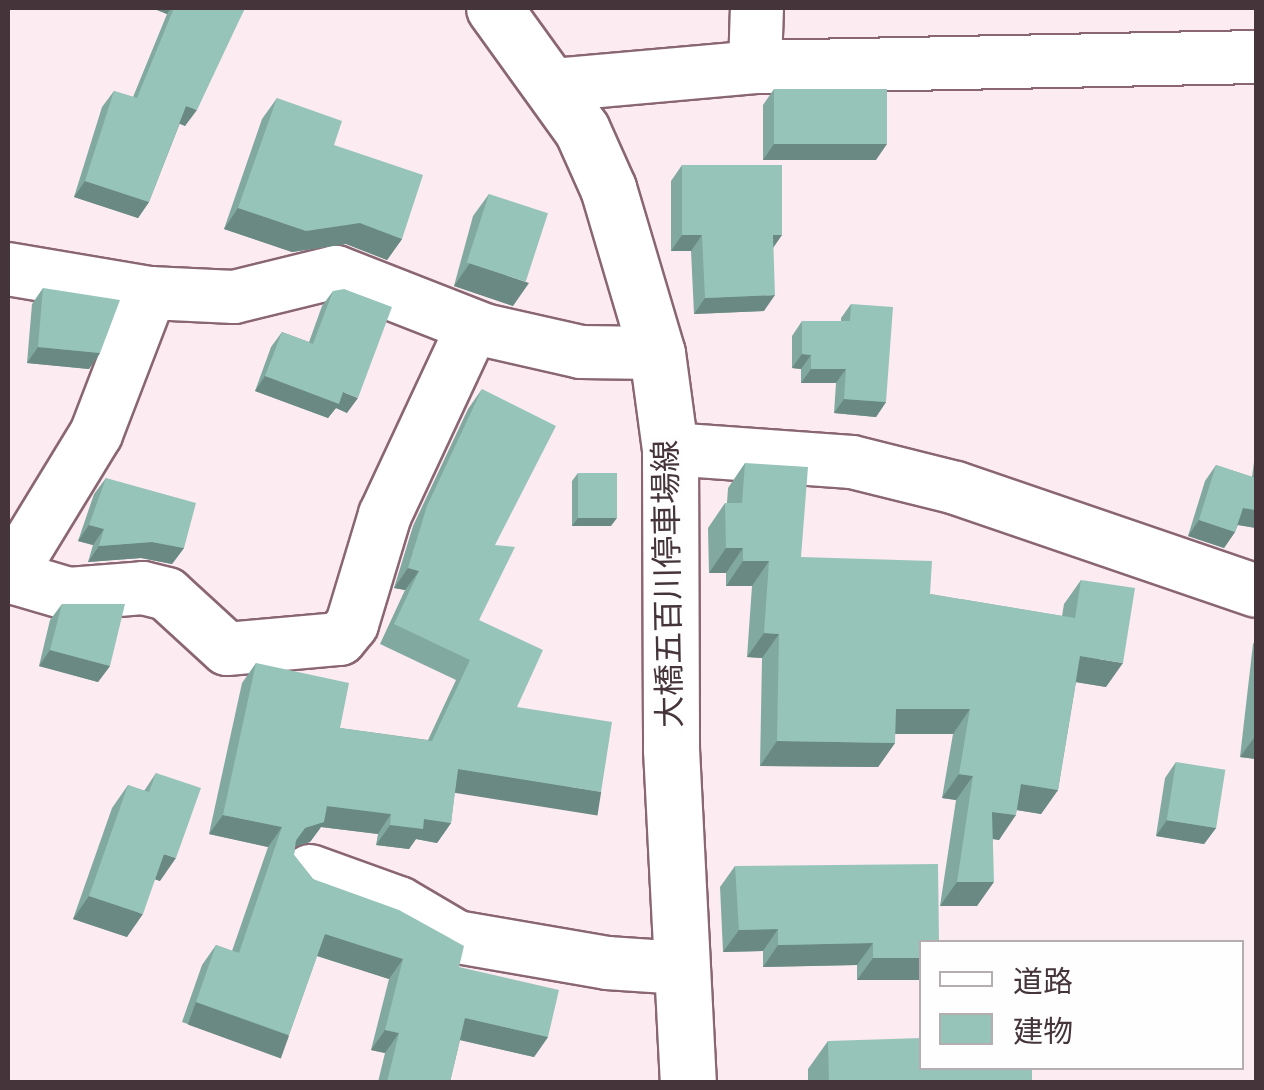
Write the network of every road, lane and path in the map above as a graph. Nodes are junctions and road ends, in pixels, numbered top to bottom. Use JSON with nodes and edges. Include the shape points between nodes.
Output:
{"nodes":[{"id":1,"x":494,"y":8,"type":"edge"},
{"id":2,"x":757,"y":8,"type":"edge"},
{"id":3,"x":1256,"y":58,"type":"edge"},
{"id":4,"x":756,"y":67,"type":"junction"},
{"id":5,"x":554,"y":86,"type":"junction"},
{"id":6,"x":8,"y":269,"type":"edge"},
{"id":7,"x":150,"y":293,"type":"junction"},
{"id":8,"x":472,"y":326,"type":"junction"},
{"id":9,"x":657,"y":353,"type":"junction"},
{"id":10,"x":670,"y":449,"type":"junction"},
{"id":11,"x":8,"y":577,"type":"edge"},
{"id":12,"x":1256,"y":590,"type":"edge"},
{"id":13,"x":310,"y":871,"type":"edge"},
{"id":14,"x":682,"y":968,"type":"junction"},
{"id":15,"x":688,"y":1082,"type":"edge"}],
"edges":[{"from":1,"to":5,"type":"main road","name":"大橋五百川停車場線"},
{"from":2,"to":4,"type":"street"},
{"from":3,"to":4,"type":"street"},
{"from":4,"to":5,"type":"street"},
{"from":5,"to":9,"type":"main road","name":"大橋五百川停車場線","via":[[608,188]]},
{"from":6,"to":7,"type":"street"},
{"from":7,"to":8,"type":"street","via":[[234,297],[336,272]]},
{"from":7,"to":11,"type":"street","via":[[96,434]]},
{"from":8,"to":9,"type":"street","via":[[581,352]]},
{"from":8,"to":11,"type":"street","via":[[384,516],[352,624],[340,639],[227,649],[167,594],[143,588],[69,594]]},
{"from":9,"to":10,"type":"main road","name":"大橋五百川停車場線"},
{"from":10,"to":12,"type":"street","via":[[852,462],[956,488]]},
{"from":10,"to":14,"type":"main road","name":"大橋五百川停車場線","via":[[671,749]]},
{"from":13,"to":14,"type":"street","via":[[399,903],[457,937],[607,963]]},
{"from":14,"to":15,"type":"main road","name":"大橋五百川停車場線"}]}
